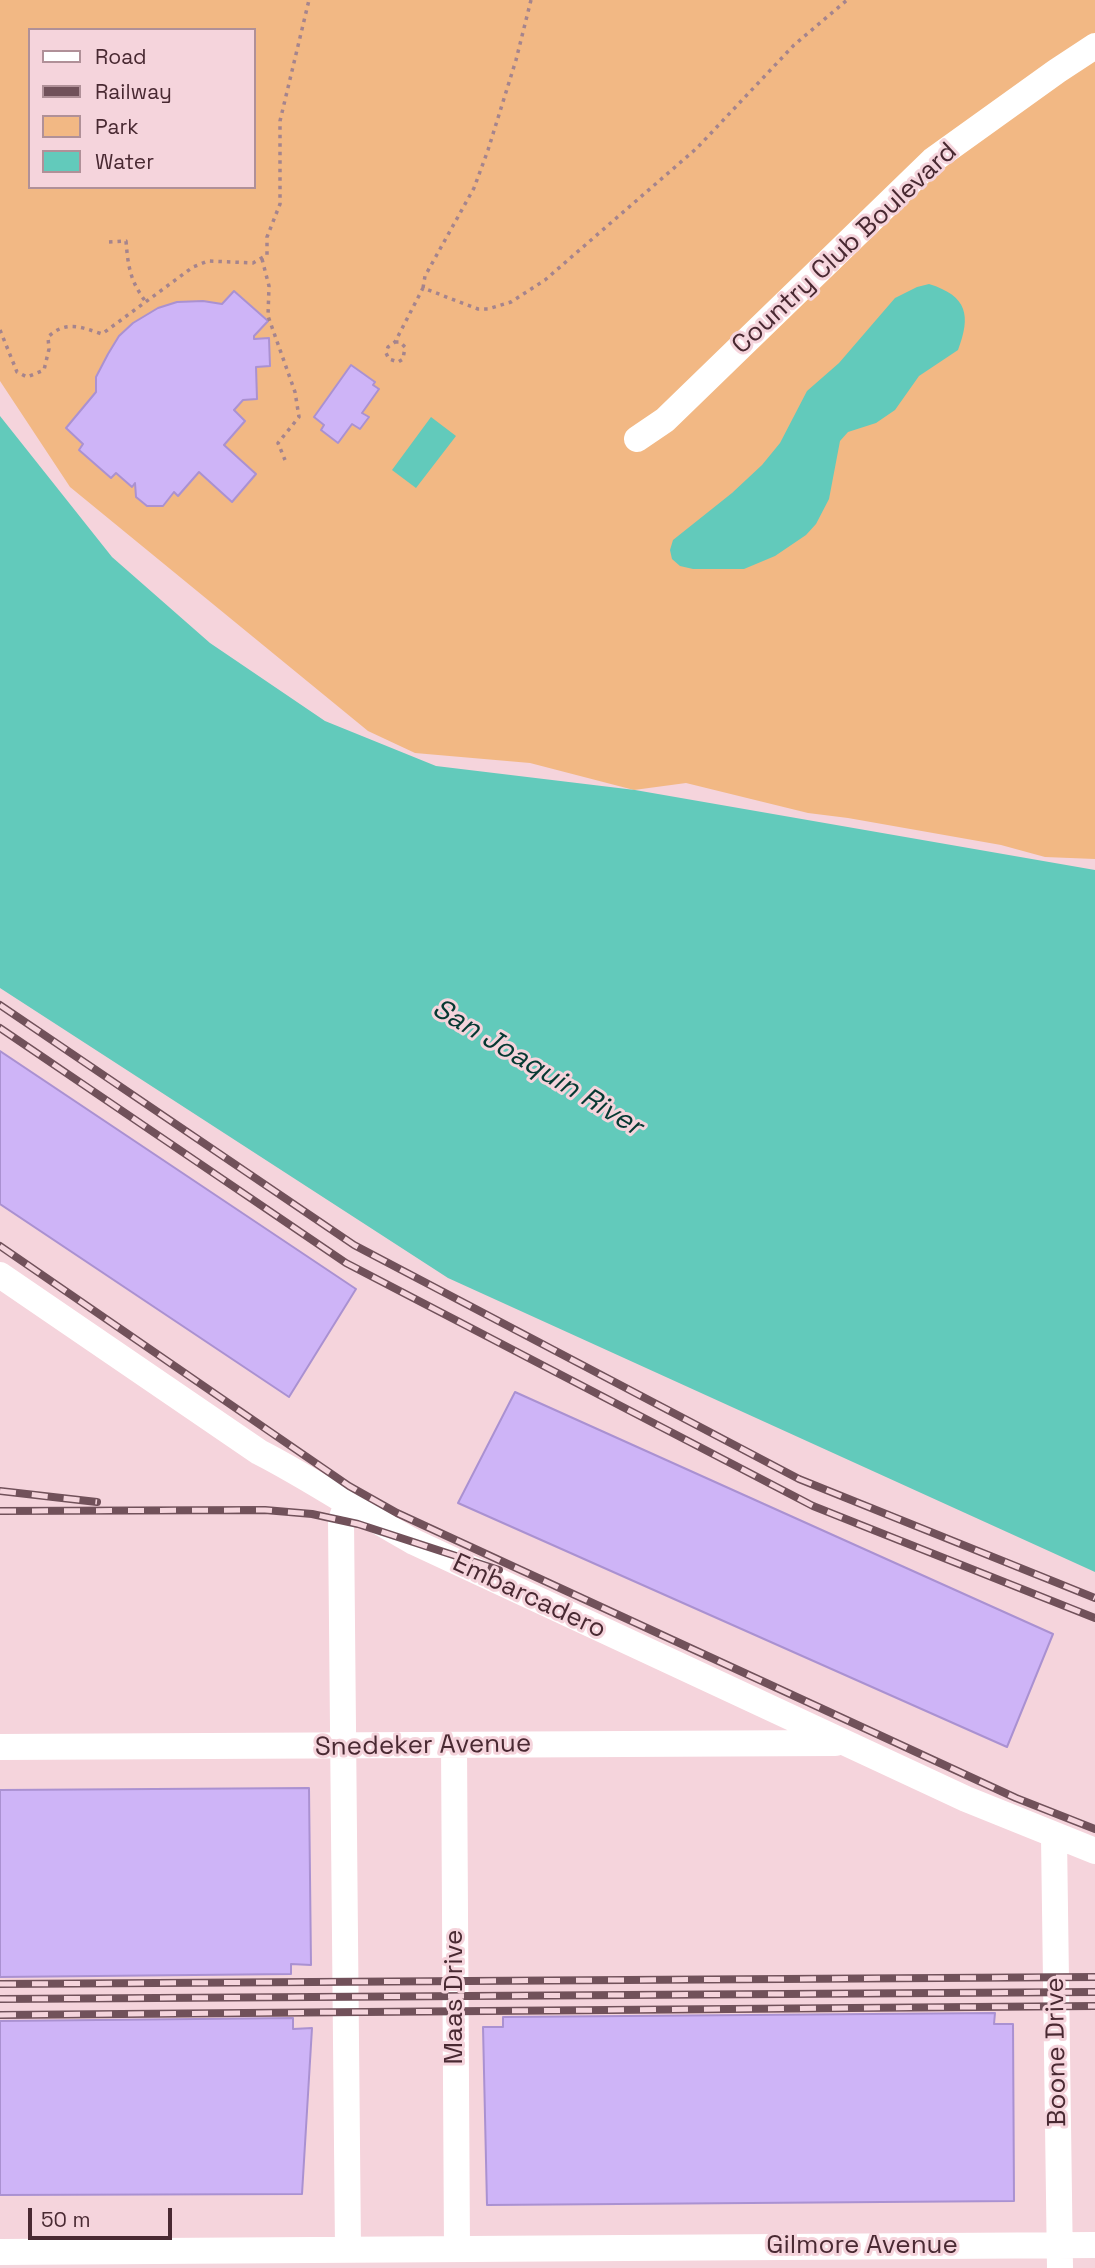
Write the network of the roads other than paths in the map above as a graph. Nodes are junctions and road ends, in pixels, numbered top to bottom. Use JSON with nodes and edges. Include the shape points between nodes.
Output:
{"nodes":[{"id":1,"x":1095,"y":46,"type":"edge"},
{"id":2,"x":637,"y":439,"type":"dead end"},
{"id":3,"x":0,"y":1275,"type":"edge"},
{"id":4,"x":347,"y":1504,"type":"junction"},
{"id":5,"x":846,"y":1743,"type":"junction"},
{"id":6,"x":454,"y":1745,"type":"junction"},
{"id":7,"x":344,"y":1747,"type":"junction"},
{"id":8,"x":0,"y":1748,"type":"edge"},
{"id":9,"x":1054,"y":1837,"type":"junction"},
{"id":10,"x":1095,"y":1851,"type":"edge"},
{"id":11,"x":1095,"y":2245,"type":"edge"},
{"id":12,"x":348,"y":2249,"type":"junction"},
{"id":13,"x":457,"y":2249,"type":"junction"},
{"id":14,"x":0,"y":2252,"type":"edge"},
{"id":15,"x":1060,"y":2257,"type":"edge"}],
"edges":[{"from":1,"to":2,"type":"street","name":"Country Club Boulevard","via":[[933,160],[665,420]]},
{"from":3,"to":4,"type":"street","name":"Embarcadero","via":[[259,1452]]},
{"from":4,"to":5,"type":"street","name":"Embarcadero","via":[[480,1574]]},
{"from":4,"to":7,"type":"street","via":[[341,1520]]},
{"from":5,"to":6,"type":"street","name":"Snedeker Avenue"},
{"from":5,"to":9,"type":"street","name":"Embarcadero"},
{"from":6,"to":7,"type":"street","name":"Snedeker Avenue"},
{"from":6,"to":13,"type":"street","name":"Maas Drive"},
{"from":7,"to":8,"type":"street","name":"Snedeker Avenue"},
{"from":7,"to":12,"type":"street"},
{"from":9,"to":10,"type":"street","name":"Embarcadero"},
{"from":9,"to":15,"type":"street","name":"Boone Drive"},
{"from":11,"to":15,"type":"street","name":"Gilmore Avenue"},
{"from":12,"to":13,"type":"street","name":"Gilmore Avenue"},
{"from":12,"to":14,"type":"street","name":"Gilmore Avenue"},
{"from":13,"to":15,"type":"street","name":"Gilmore Avenue"}]}
